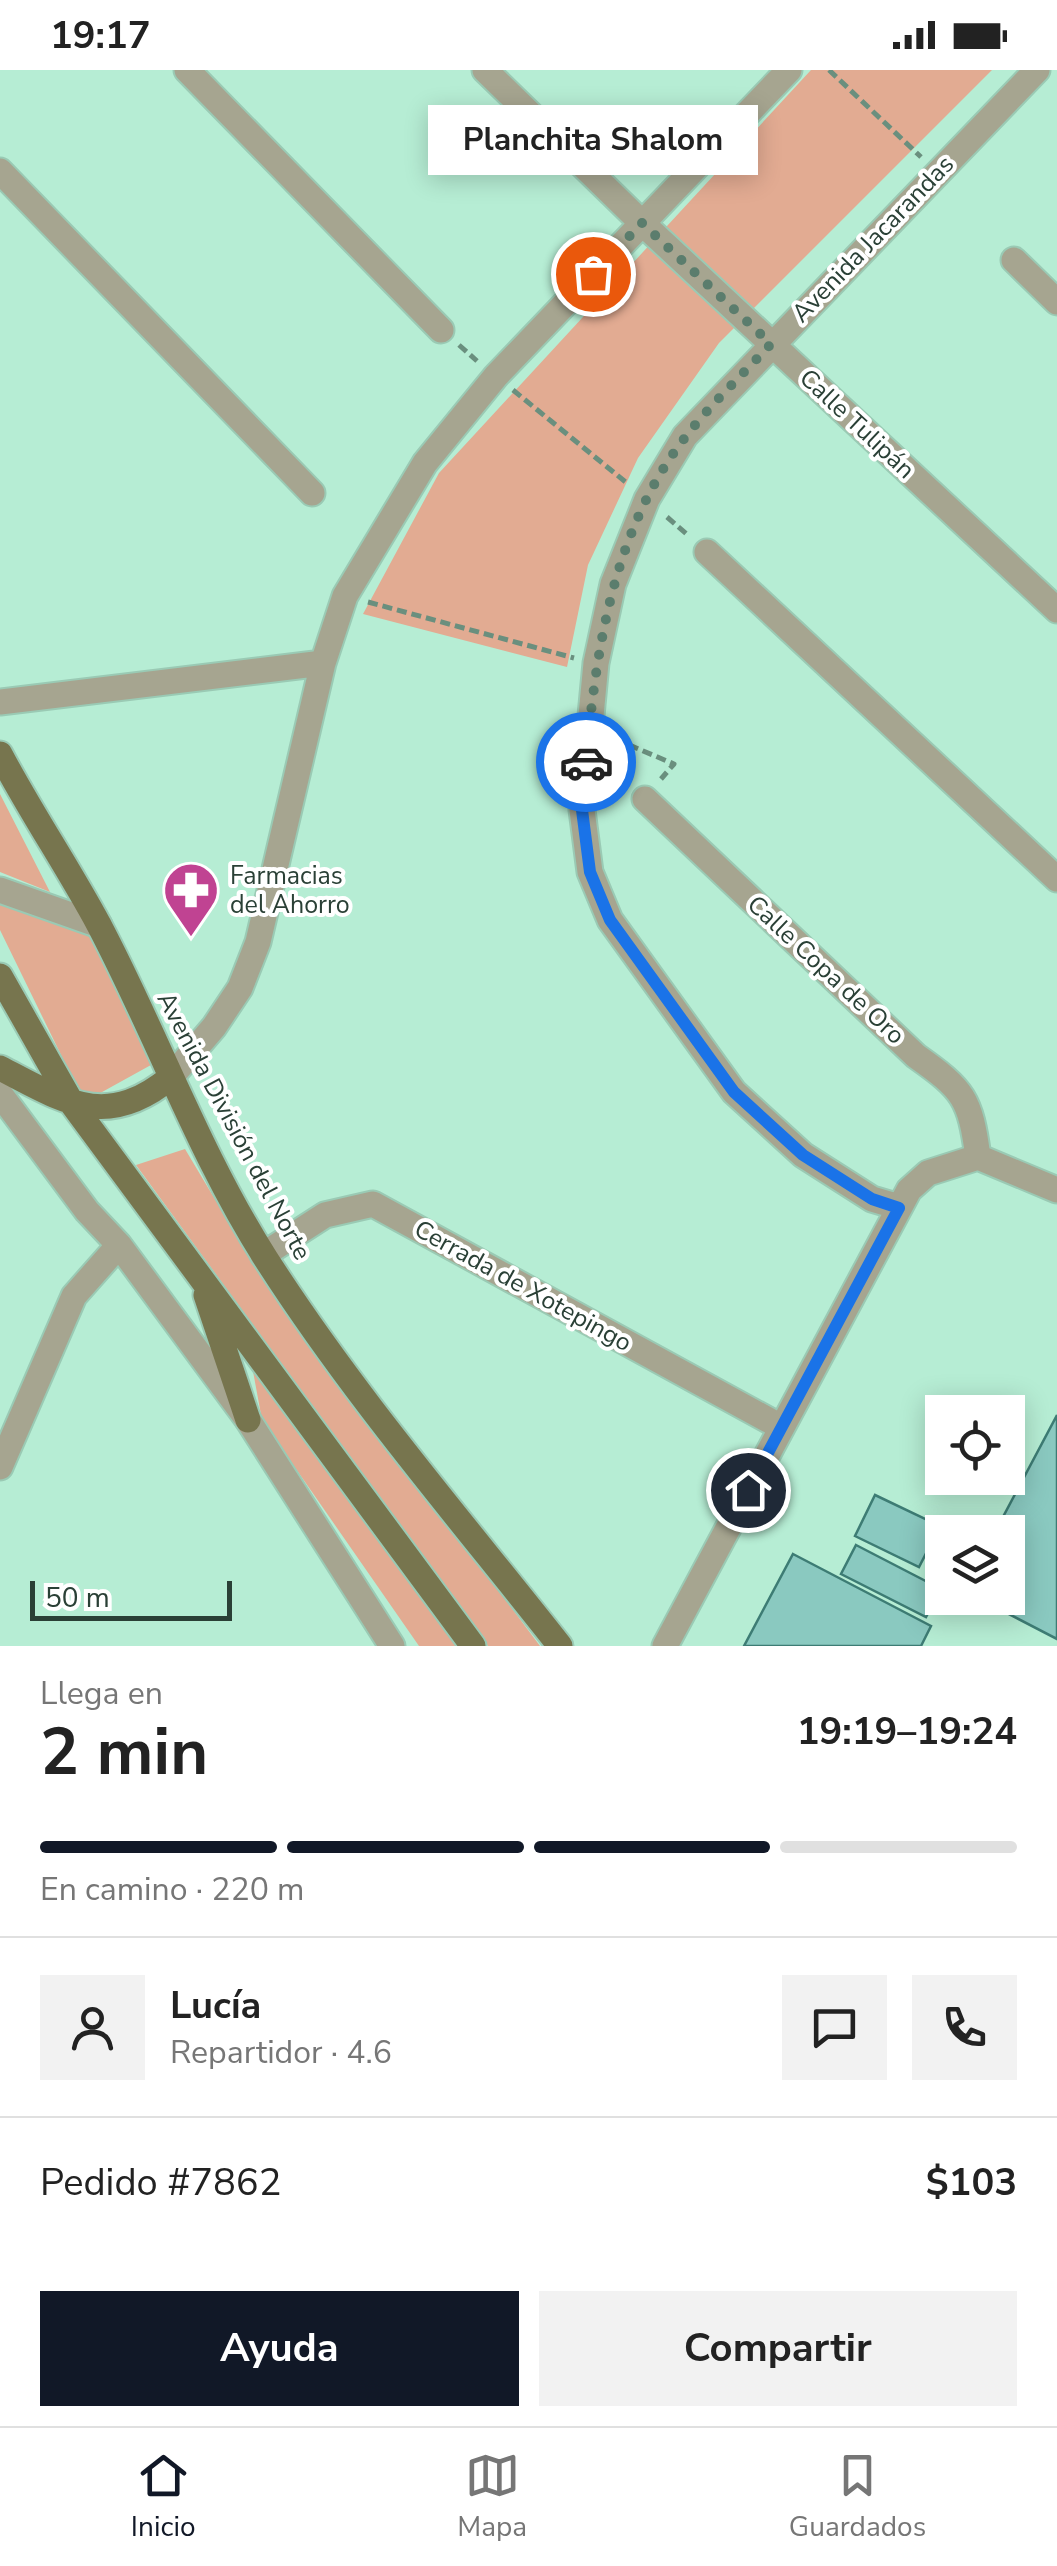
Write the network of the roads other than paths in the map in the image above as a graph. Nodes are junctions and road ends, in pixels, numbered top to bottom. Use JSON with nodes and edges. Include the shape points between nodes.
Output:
{"nodes":[{"id":1,"x":187,"y":70,"type":"edge"},
{"id":2,"x":485,"y":70,"type":"edge"},
{"id":3,"x":789,"y":70,"type":"edge"},
{"id":4,"x":1037,"y":70,"type":"edge"},
{"id":5,"x":0,"y":172,"type":"edge"},
{"id":6,"x":642,"y":223,"type":"junction"},
{"id":7,"x":1014,"y":260,"type":"dead end"},
{"id":8,"x":1057,"y":302,"type":"edge"},
{"id":9,"x":441,"y":330,"type":"road end"},
{"id":10,"x":771,"y":344,"type":"junction"},
{"id":11,"x":312,"y":493,"type":"dead end"},
{"id":12,"x":708,"y":552,"type":"road end"},
{"id":13,"x":1057,"y":610,"type":"edge"},
{"id":14,"x":323,"y":664,"type":"junction"},
{"id":15,"x":0,"y":702,"type":"edge"},
{"id":16,"x":0,"y":754,"type":"edge"},
{"id":17,"x":645,"y":799,"type":"road end"},
{"id":18,"x":1057,"y":879,"type":"edge"},
{"id":19,"x":0,"y":890,"type":"edge"},
{"id":20,"x":99,"y":925,"type":"junction"},
{"id":21,"x":0,"y":976,"type":"edge"},
{"id":22,"x":0,"y":1068,"type":"edge"},
{"id":23,"x":171,"y":1078,"type":"junction"},
{"id":24,"x":0,"y":1094,"type":"edge"},
{"id":25,"x":73,"y":1105,"type":"junction"},
{"id":26,"x":978,"y":1157,"type":"junction"},
{"id":27,"x":1057,"y":1190,"type":"edge"},
{"id":28,"x":899,"y":1208,"type":"junction"},
{"id":29,"x":119,"y":1245,"type":"junction"},
{"id":30,"x":263,"y":1255,"type":"junction"},
{"id":31,"x":198,"y":1271,"type":"junction"},
{"id":32,"x":248,"y":1420,"type":"junction"},
{"id":33,"x":781,"y":1427,"type":"junction"},
{"id":34,"x":0,"y":1467,"type":"edge"},
{"id":35,"x":387,"y":1645,"type":"edge"},
{"id":36,"x":472,"y":1646,"type":"edge"},
{"id":37,"x":560,"y":1646,"type":"edge"},
{"id":38,"x":665,"y":1646,"type":"edge"}],
"edges":[{"from":1,"to":9,"type":"street"},
{"from":2,"to":6,"type":"street","name":"Calle Tulipán"},
{"from":3,"to":6,"type":"street"},
{"from":4,"to":10,"type":"street","name":"Avenida Jacarandas"},
{"from":5,"to":11,"type":"street"},
{"from":6,"to":10,"type":"street","name":"Calle Tulipán"},
{"from":6,"to":14,"type":"street","via":[[496,376],[425,462],[346,596]]},
{"from":7,"to":8,"type":"street"},
{"from":10,"to":13,"type":"street","name":"Calle Tulipán"},
{"from":10,"to":28,"type":"street","name":"Avenida Jacarandas","via":[[686,436],[647,499],[612,584],[596,664],[582,810],[590,872],[610,920],[734,1092],[803,1155],[872,1199]]},
{"from":12,"to":18,"type":"street"},
{"from":14,"to":15,"type":"street"},
{"from":14,"to":23,"type":"street","via":[[258,942],[240,988]]},
{"from":16,"to":20,"type":"main road","name":"Avenida División del Norte"},
{"from":17,"to":26,"type":"street","name":"Calle Copa de Oro","via":[[916,1056],[949,1079],[967,1101]]},
{"from":19,"to":20,"type":"street"},
{"from":20,"to":23,"type":"main road","name":"Avenida División del Norte"},
{"from":21,"to":25,"type":"main road"},
{"from":22,"to":25,"type":"main road"},
{"from":23,"to":25,"type":"main road","via":[[134,1102]]},
{"from":23,"to":30,"type":"main road","name":"Avenida División del Norte"},
{"from":24,"to":29,"type":"street"},
{"from":25,"to":31,"type":"main road"},
{"from":26,"to":27,"type":"street"},
{"from":26,"to":28,"type":"street","via":[[928,1173]]},
{"from":28,"to":33,"type":"street"},
{"from":29,"to":32,"type":"street"},
{"from":29,"to":34,"type":"street","via":[[74,1296]]},
{"from":30,"to":33,"type":"street","name":"Cerrada de Xotepingo","via":[[325,1216],[372,1204]]},
{"from":30,"to":37,"type":"main road","name":"Avenida División del Norte","via":[[320,1340]]},
{"from":31,"to":32,"type":"main road"},
{"from":31,"to":36,"type":"main road"},
{"from":32,"to":35,"type":"street"},
{"from":33,"to":38,"type":"street"}]}
